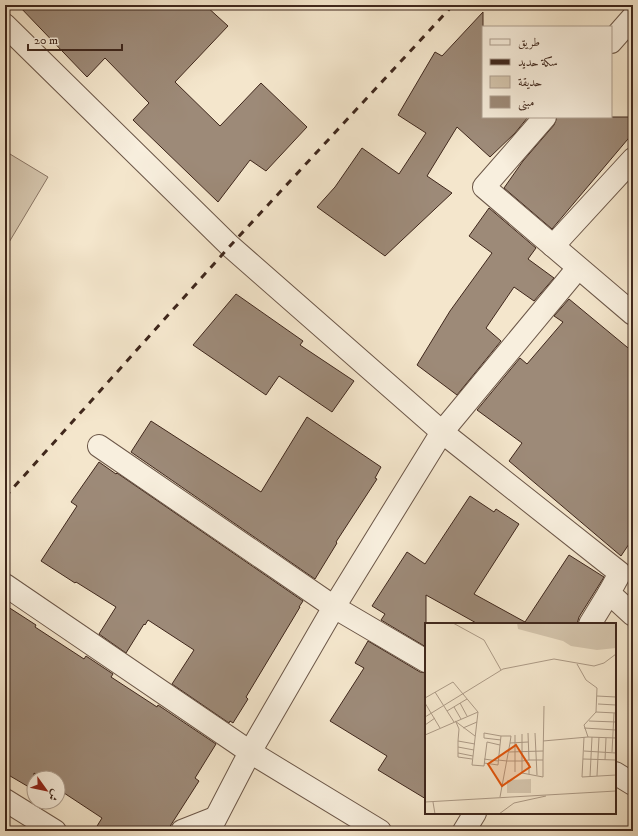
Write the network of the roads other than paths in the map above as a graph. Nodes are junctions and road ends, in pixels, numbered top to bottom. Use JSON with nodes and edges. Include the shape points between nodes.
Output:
{"nodes":[{"id":1,"x":633,"y":17,"type":"edge"},
{"id":2,"x":5,"y":25,"type":"edge"},
{"id":3,"x":612,"y":41,"type":"edge"},
{"id":4,"x":544,"y":118,"type":"edge"},
{"id":5,"x":633,"y":159,"type":"edge"},
{"id":6,"x":553,"y":246,"type":"junction"},
{"id":7,"x":578,"y":268,"type":"junction"},
{"id":8,"x":633,"y":314,"type":"edge"},
{"id":9,"x":442,"y":432,"type":"junction"},
{"id":10,"x":99,"y":446,"type":"dead end"},
{"id":11,"x":5,"y":585,"type":"edge"},
{"id":12,"x":609,"y":594,"type":"junction"},
{"id":13,"x":334,"y":607,"type":"junction"},
{"id":14,"x":633,"y":615,"type":"edge"},
{"id":15,"x":591,"y":623,"type":"edge"},
{"id":16,"x":425,"y":660,"type":"edge"},
{"id":17,"x":250,"y":752,"type":"junction"},
{"id":18,"x":616,"y":774,"type":"edge"},
{"id":19,"x":633,"y":784,"type":"edge"},
{"id":20,"x":5,"y":800,"type":"edge"},
{"id":21,"x":475,"y":814,"type":"edge"},
{"id":22,"x":212,"y":825,"type":"edge"},
{"id":23,"x":55,"y":831,"type":"edge"},
{"id":24,"x":182,"y":831,"type":"edge"},
{"id":25,"x":380,"y":831,"type":"edge"},
{"id":26,"x":464,"y":831,"type":"edge"}],
"edges":[{"from":1,"to":3,"type":"street"},
{"from":2,"to":9,"type":"street","via":[[230,246]]},
{"from":4,"to":6,"type":"street","via":[[484,187]]},
{"from":5,"to":6,"type":"street"},
{"from":6,"to":7,"type":"street"},
{"from":7,"to":8,"type":"street"},
{"from":7,"to":9,"type":"street"},
{"from":9,"to":12,"type":"street","via":[[620,573]]},
{"from":9,"to":13,"type":"street"},
{"from":10,"to":13,"type":"street"},
{"from":11,"to":17,"type":"street"},
{"from":12,"to":14,"type":"street"},
{"from":12,"to":15,"type":"street"},
{"from":13,"to":16,"type":"street"},
{"from":13,"to":17,"type":"street"},
{"from":17,"to":22,"type":"street"},
{"from":17,"to":25,"type":"street"},
{"from":18,"to":19,"type":"street"},
{"from":20,"to":23,"type":"street"},
{"from":21,"to":26,"type":"street"},
{"from":22,"to":24,"type":"street"}]}
